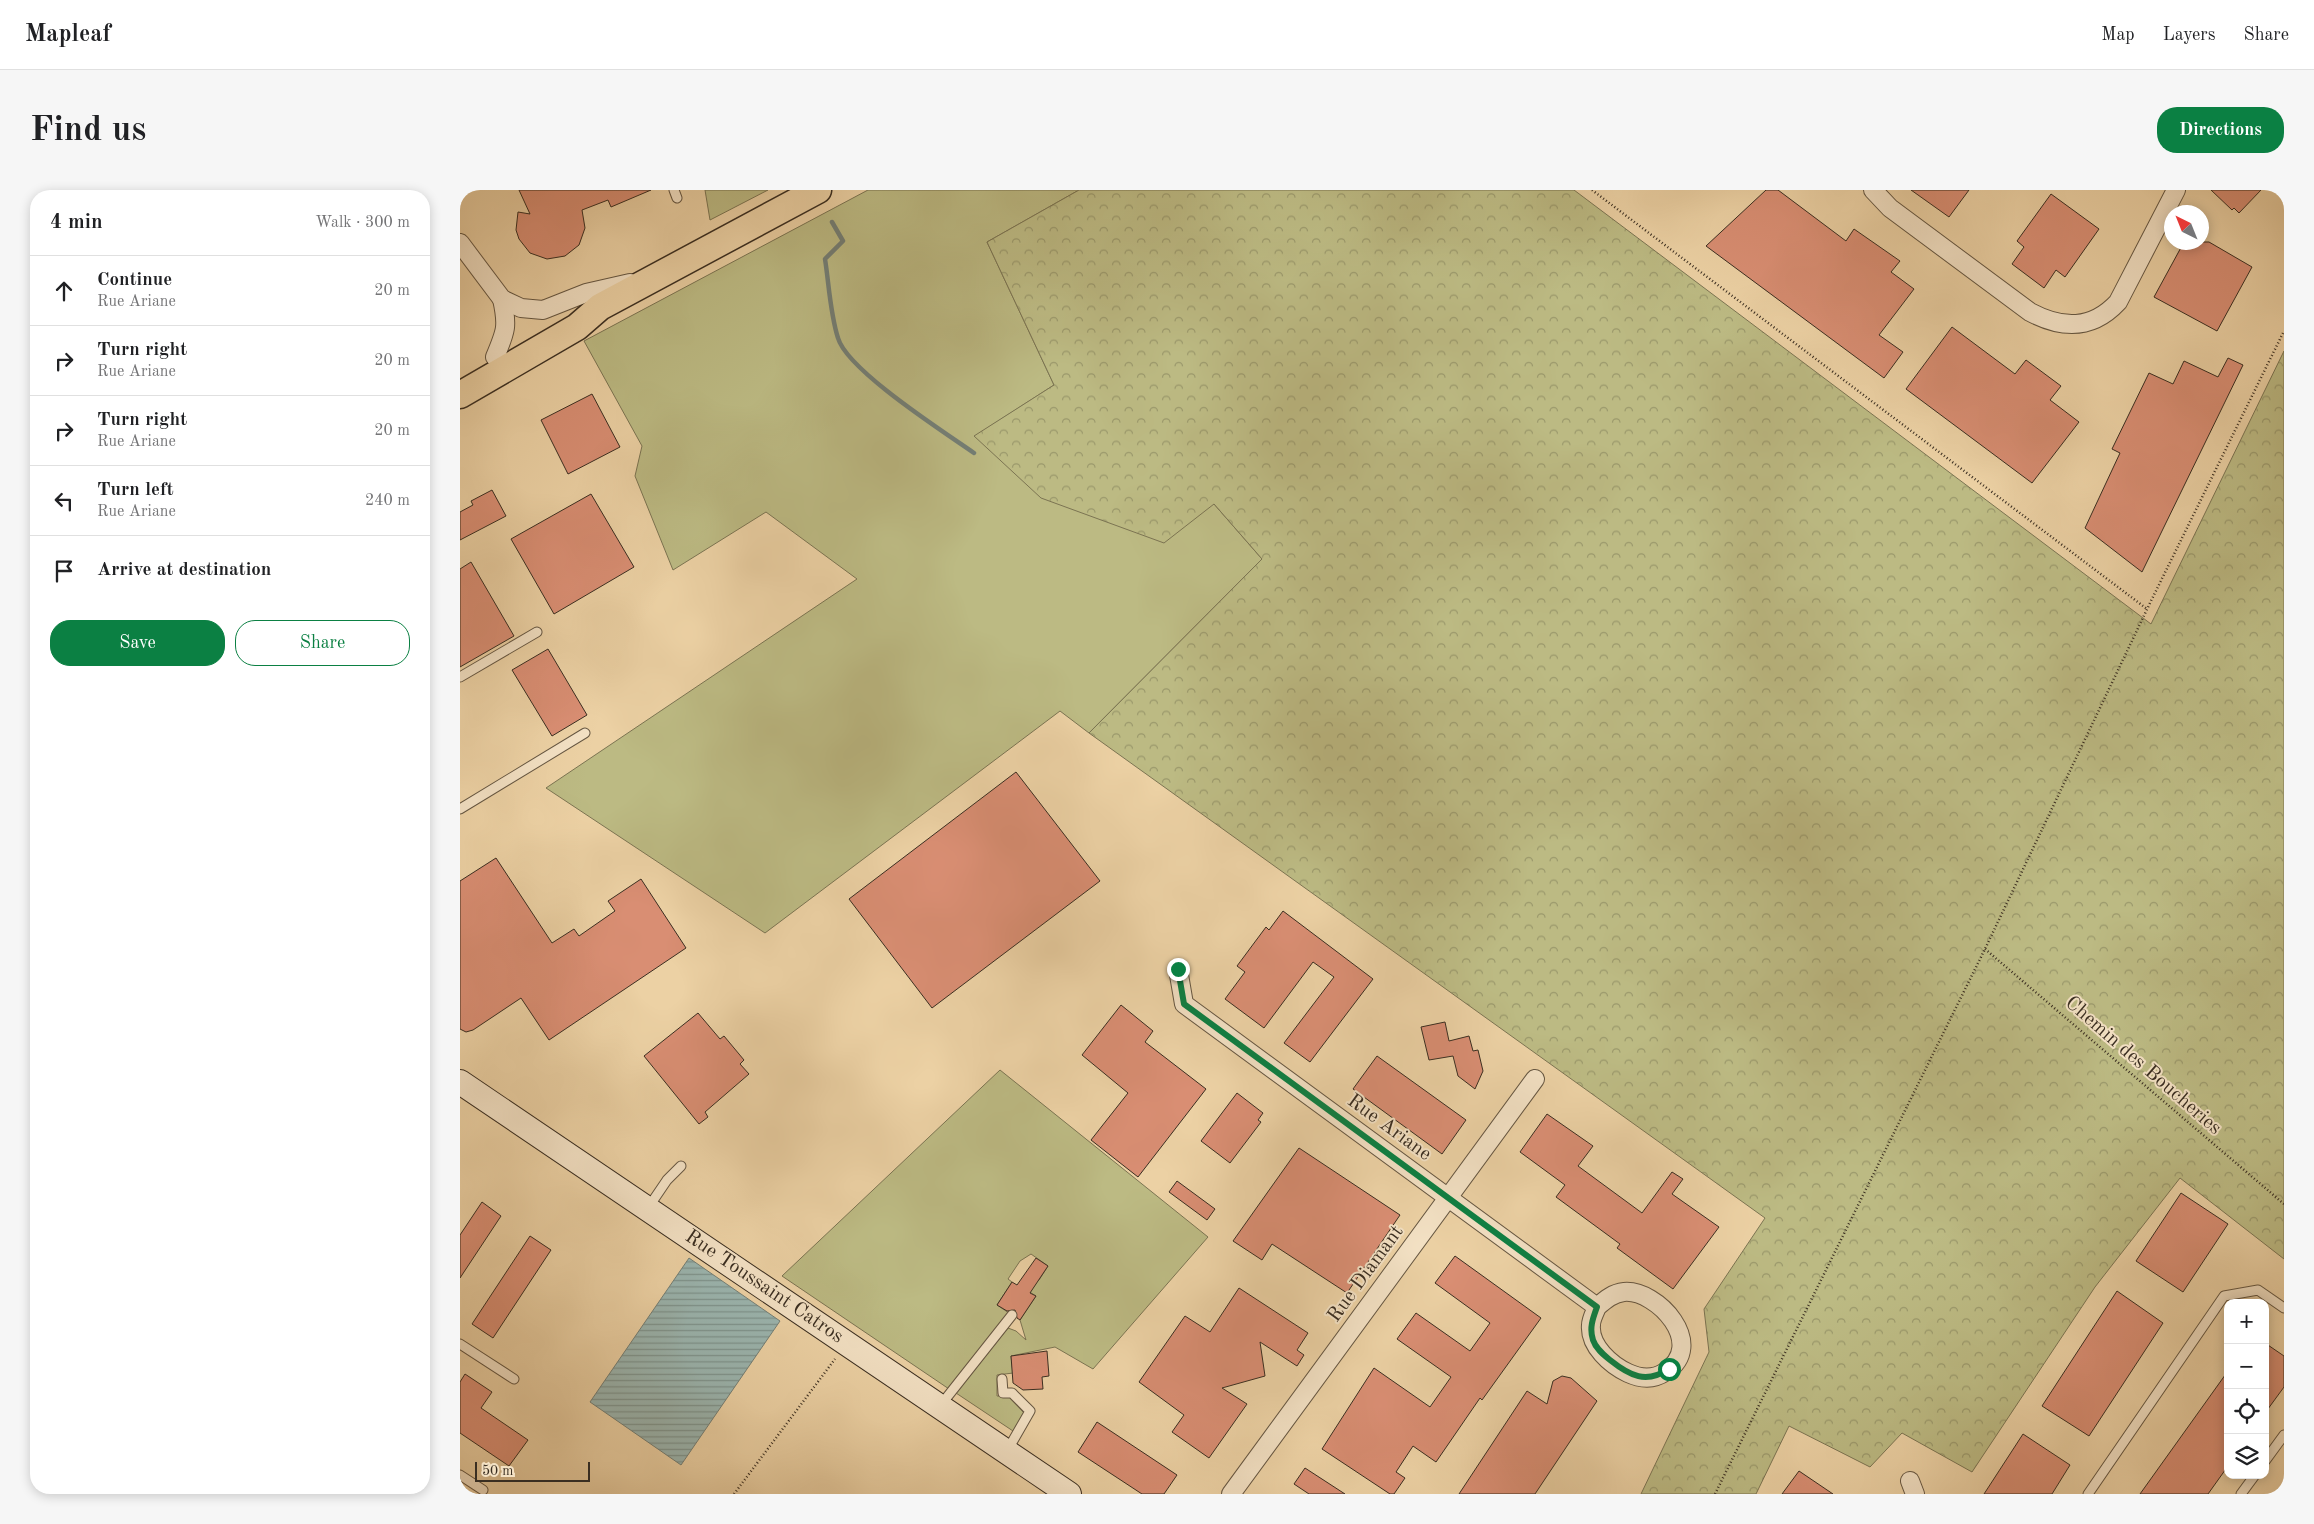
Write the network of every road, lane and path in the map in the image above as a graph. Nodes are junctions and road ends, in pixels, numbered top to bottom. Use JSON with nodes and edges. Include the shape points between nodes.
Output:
{"nodes":[{"id":1,"x":818,"y":190,"type":"edge"},
{"id":2,"x":1592,"y":190,"type":"edge"},
{"id":3,"x":1873,"y":190,"type":"edge"},
{"id":4,"x":2176,"y":190,"type":"edge"},
{"id":5,"x":460,"y":243,"type":"edge"},
{"id":6,"x":648,"y":279,"type":"junction"},
{"id":7,"x":502,"y":299,"type":"junction"},
{"id":8,"x":600,"y":307,"type":"junction"},
{"id":9,"x":2284,"y":331,"type":"edge"},
{"id":10,"x":495,"y":357,"type":"junction"},
{"id":11,"x":460,"y":376,"type":"edge"},
{"id":12,"x":460,"y":396,"type":"edge"},
{"id":13,"x":2147,"y":609,"type":"junction"},
{"id":14,"x":537,"y":632,"type":"dead end"},
{"id":15,"x":460,"y":677,"type":"edge"},
{"id":16,"x":585,"y":734,"type":"dead end"},
{"id":17,"x":460,"y":809,"type":"edge"},
{"id":18,"x":1985,"y":949,"type":"junction"},
{"id":19,"x":1178,"y":969,"type":"dead end"},
{"id":20,"x":1535,"y":1078,"type":"dead end"},
{"id":21,"x":460,"y":1082,"type":"edge"},
{"id":22,"x":681,"y":1166,"type":"dead end"},
{"id":23,"x":1448,"y":1197,"type":"junction"},
{"id":24,"x":2284,"y":1204,"type":"edge"},
{"id":25,"x":648,"y":1208,"type":"junction"},
{"id":26,"x":1597,"y":1307,"type":"junction"},
{"id":27,"x":2284,"y":1308,"type":"edge"},
{"id":28,"x":1012,"y":1315,"type":"dead end"},
{"id":29,"x":848,"y":1343,"type":"junction"},
{"id":30,"x":460,"y":1344,"type":"edge"},
{"id":31,"x":514,"y":1379,"type":"dead end"},
{"id":32,"x":1002,"y":1380,"type":"dead end"},
{"id":33,"x":940,"y":1406,"type":"junction"},
{"id":34,"x":2284,"y":1435,"type":"edge"},
{"id":35,"x":1006,"y":1451,"type":"junction"},
{"id":36,"x":2269,"y":1456,"type":"edge"},
{"id":37,"x":460,"y":1475,"type":"edge"},
{"id":38,"x":2252,"y":1479,"type":"edge"},
{"id":39,"x":483,"y":1490,"type":"dead end"},
{"id":40,"x":734,"y":1494,"type":"edge"},
{"id":41,"x":1068,"y":1494,"type":"edge"},
{"id":42,"x":1231,"y":1494,"type":"edge"},
{"id":43,"x":1715,"y":1494,"type":"edge"},
{"id":44,"x":2088,"y":1494,"type":"edge"},
{"id":45,"x":2241,"y":1494,"type":"edge"}],
"edges":[{"from":1,"to":6,"type":"main road"},
{"from":2,"to":13,"type":"path"},
{"from":3,"to":4,"type":"street","via":[[1890,208],[2030,312],[2061,325],[2092,321],[2107,314],[2118,302]]},
{"from":5,"to":7,"type":"street"},
{"from":6,"to":7,"type":"street","via":[[586,293],[543,310],[521,308]]},
{"from":6,"to":8,"type":"main road"},
{"from":7,"to":10,"type":"street","via":[[507,322]]},
{"from":8,"to":10,"type":"main road","via":[[570,315]]},
{"from":8,"to":12,"type":"main road","via":[[577,326]]},
{"from":9,"to":13,"type":"path"},
{"from":10,"to":11,"type":"main road"},
{"from":13,"to":18,"type":"path"},
{"from":14,"to":15,"type":"lane"},
{"from":16,"to":17,"type":"lane"},
{"from":18,"to":24,"type":"path","name":"Chemin des Boucheries"},
{"from":18,"to":43,"type":"path"},
{"from":19,"to":23,"type":"street","name":"Rue Ariane","via":[[1184,1004]]},
{"from":20,"to":23,"type":"street","name":"Rue Diamant"},
{"from":21,"to":25,"type":"street","name":"Rue Toussaint Catros"},
{"from":22,"to":25,"type":"lane"},
{"from":23,"to":26,"type":"street","name":"Rue Ariane"},
{"from":23,"to":42,"type":"street","name":"Rue Diamant"},
{"from":25,"to":29,"type":"street","name":"Rue Toussaint Catros"},
{"from":26,"to":26,"type":"street","via":[[1609,1296],[1623,1292],[1652,1302],[1678,1326],[1682,1339],[1677,1361],[1660,1375],[1649,1378],[1637,1378],[1625,1372],[1600,1352],[1593,1341],[1590,1324]]},
{"from":27,"to":44,"type":"lane","via":[[2258,1290],[2224,1296]]},
{"from":28,"to":33,"type":"lane"},
{"from":29,"to":33,"type":"street","name":"Rue Toussaint Catros"},
{"from":29,"to":40,"type":"path"},
{"from":30,"to":31,"type":"lane"},
{"from":32,"to":35,"type":"lane","via":[[1003,1393],[1012,1393],[1030,1412]]},
{"from":33,"to":35,"type":"street","name":"Rue Toussaint Catros"},
{"from":34,"to":36,"type":"lane"},
{"from":35,"to":41,"type":"street","name":"Rue Toussaint Catros"},
{"from":37,"to":39,"type":"lane"},
{"from":38,"to":45,"type":"lane"}]}
